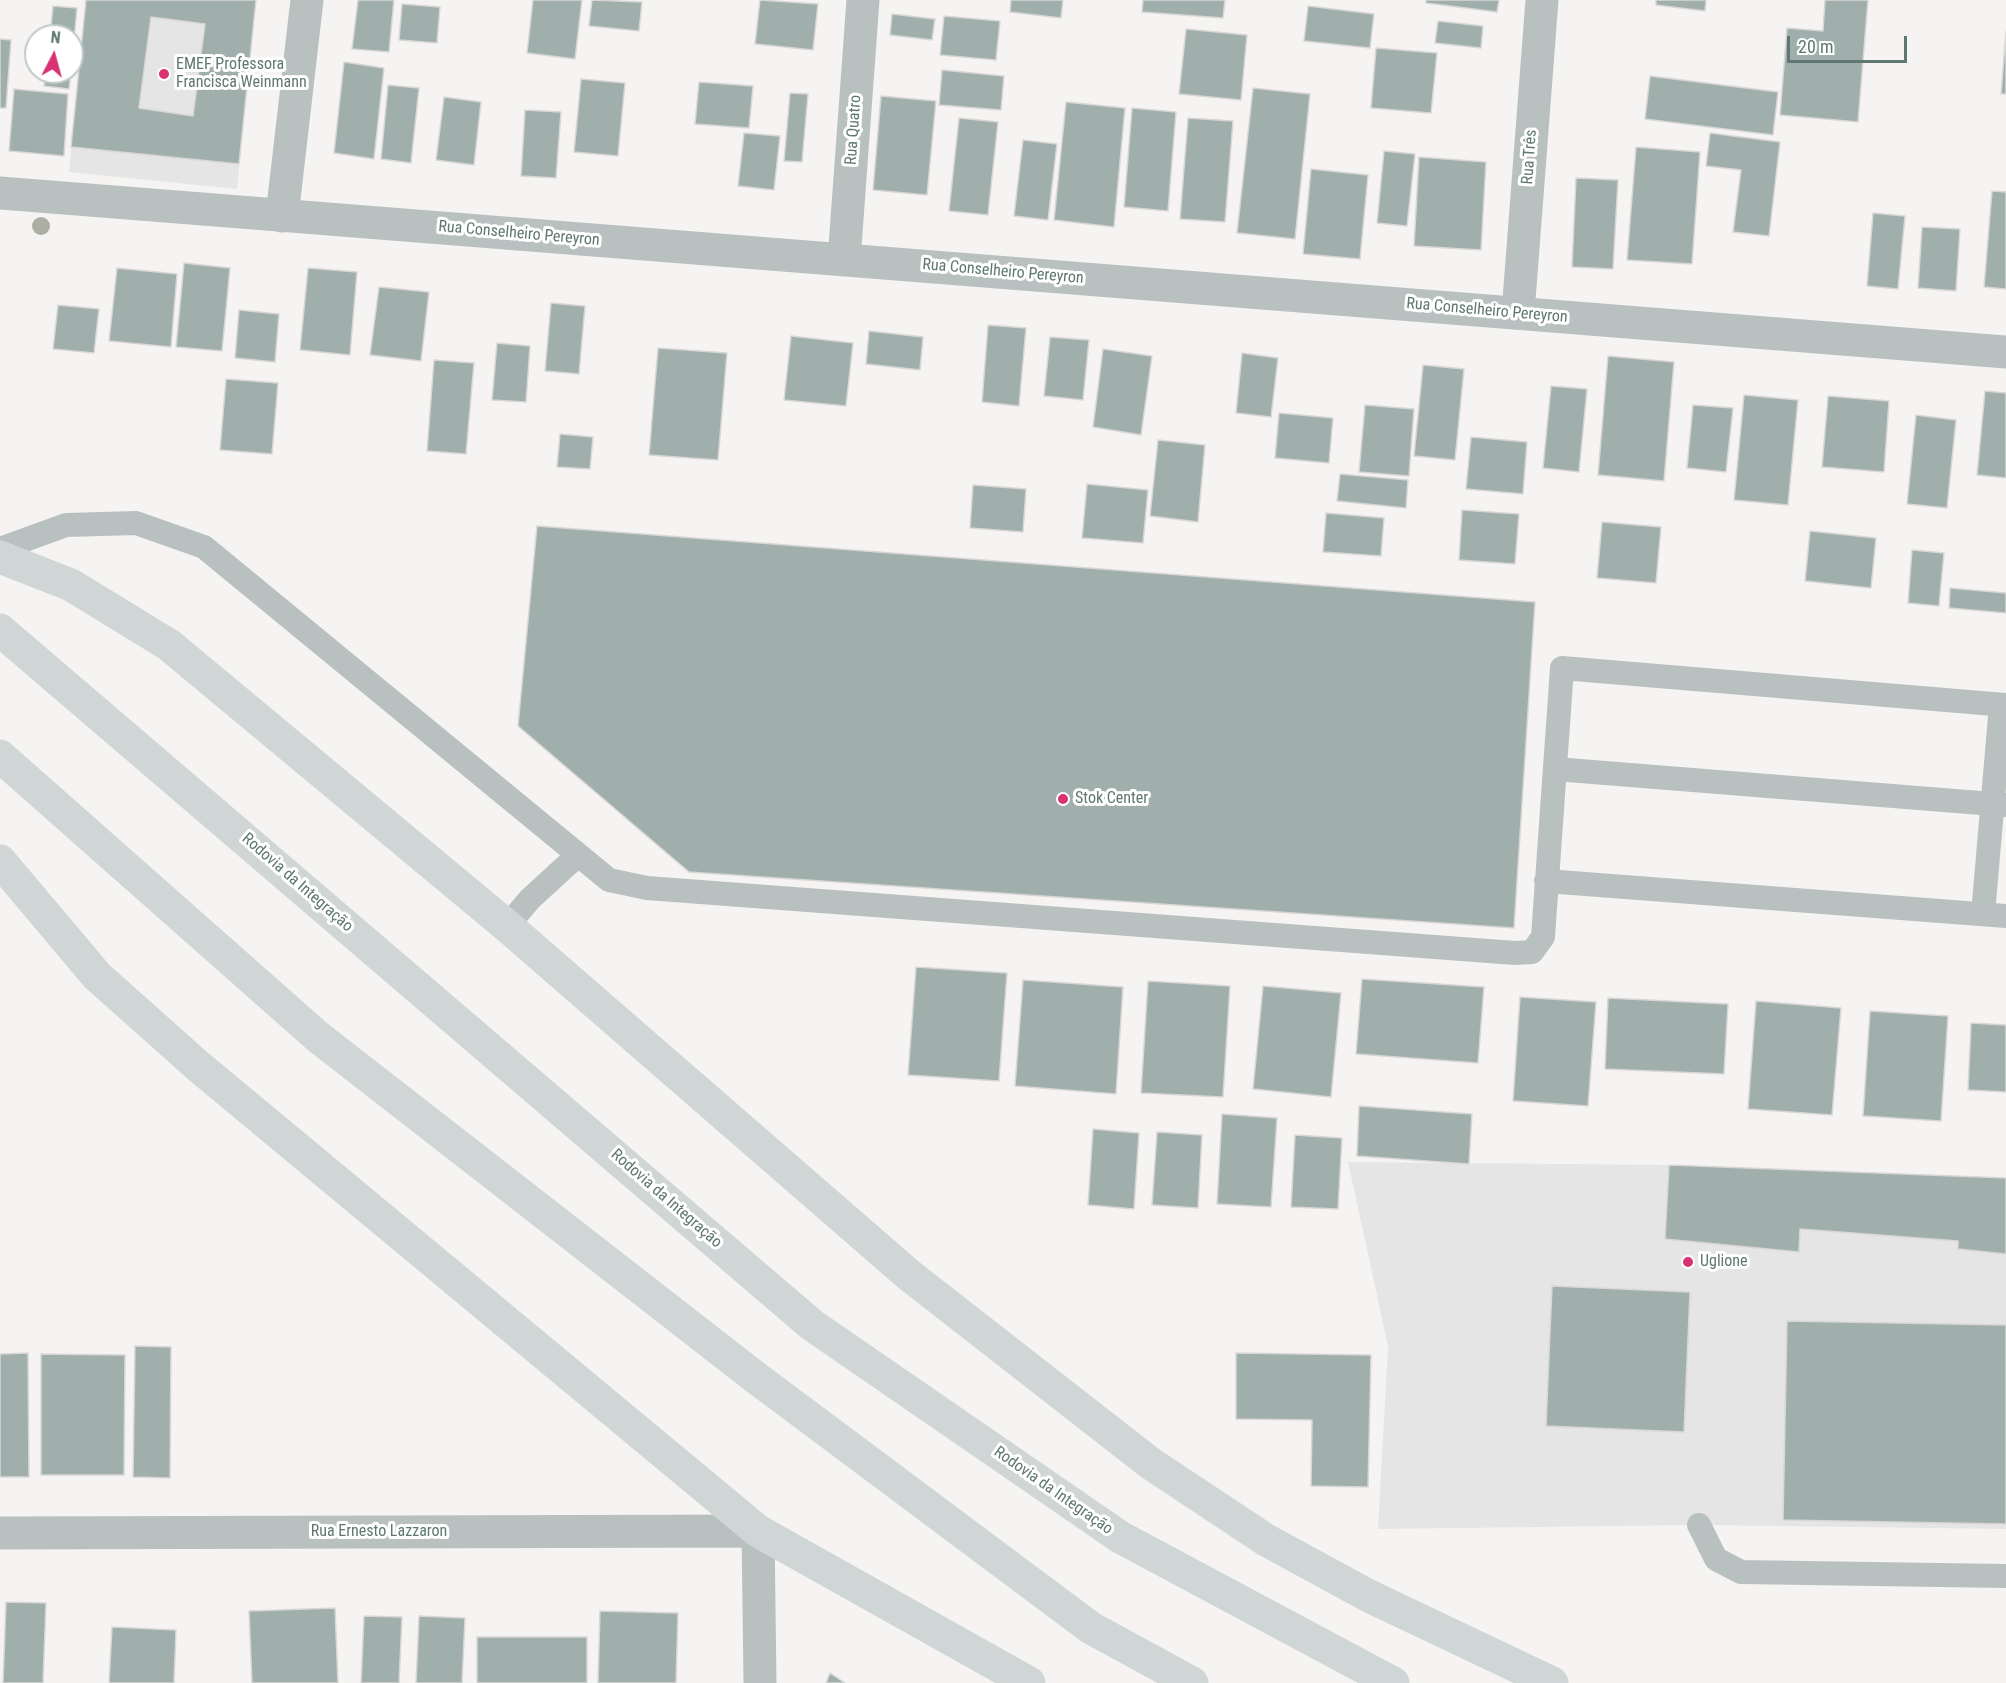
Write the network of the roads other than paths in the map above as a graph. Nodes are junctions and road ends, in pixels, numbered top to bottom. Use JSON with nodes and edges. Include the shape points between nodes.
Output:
{"nodes":[{"id":1,"x":308,"y":0,"type":"edge"},
{"id":2,"x":863,"y":0,"type":"edge"},
{"id":3,"x":1542,"y":0,"type":"edge"},
{"id":4,"x":0,"y":193,"type":"edge"},
{"id":5,"x":282,"y":216,"type":"junction"},
{"id":6,"x":844,"y":260,"type":"junction"},
{"id":7,"x":1518,"y":313,"type":"junction"},
{"id":8,"x":2006,"y":352,"type":"edge"},
{"id":9,"x":0,"y":549,"type":"edge"},
{"id":10,"x":0,"y":557,"type":"edge"},
{"id":11,"x":0,"y":630,"type":"edge"},
{"id":12,"x":2004,"y":705,"type":"edge"},
{"id":13,"x":0,"y":756,"type":"edge"},
{"id":14,"x":1554,"y":769,"type":"junction"},
{"id":15,"x":1999,"y":805,"type":"edge"},
{"id":16,"x":578,"y":855,"type":"junction"},
{"id":17,"x":0,"y":861,"type":"edge"},
{"id":18,"x":1546,"y":881,"type":"junction"},
{"id":19,"x":1994,"y":915,"type":"edge"},
{"id":20,"x":507,"y":926,"type":"junction"},
{"id":21,"x":1699,"y":1525,"type":"dead end"},
{"id":22,"x":758,"y":1531,"type":"junction"},
{"id":23,"x":0,"y":1533,"type":"edge"},
{"id":24,"x":2006,"y":1576,"type":"edge"},
{"id":25,"x":760,"y":1683,"type":"edge"},
{"id":26,"x":1029,"y":1683,"type":"edge"},
{"id":27,"x":1192,"y":1683,"type":"edge"},
{"id":28,"x":1393,"y":1683,"type":"edge"},
{"id":29,"x":1552,"y":1683,"type":"edge"}],
"edges":[{"from":1,"to":5,"type":"street"},
{"from":2,"to":6,"type":"street","name":"Rua Quatro"},
{"from":3,"to":7,"type":"street","name":"Rua Três"},
{"from":4,"to":5,"type":"street","name":"Rua Conselheiro Pereyron"},
{"from":5,"to":6,"type":"street","name":"Rua Conselheiro Pereyron"},
{"from":6,"to":7,"type":"street","name":"Rua Conselheiro Pereyron"},
{"from":7,"to":8,"type":"street","name":"Rua Conselheiro Pereyron"},
{"from":9,"to":16,"type":"lane","via":[[66,525],[136,523],[204,547]]},
{"from":10,"to":20,"type":"highway","via":[[71,585],[169,645]]},
{"from":11,"to":28,"type":"highway","name":"Rodovia da Integração","via":[[813,1325],[1120,1537]]},
{"from":12,"to":14,"type":"lane","via":[[1562,668]]},
{"from":12,"to":15,"type":"lane"},
{"from":13,"to":27,"type":"highway","via":[[318,1037],[708,1341],[1091,1628]]},
{"from":14,"to":15,"type":"lane"},
{"from":14,"to":18,"type":"lane"},
{"from":15,"to":19,"type":"lane"},
{"from":16,"to":18,"type":"lane","via":[[609,880],[647,888],[1515,953],[1532,952],[1543,937]]},
{"from":16,"to":20,"type":"lane"},
{"from":17,"to":22,"type":"highway","via":[[97,976],[198,1066]]},
{"from":18,"to":19,"type":"lane"},
{"from":20,"to":29,"type":"highway","via":[[909,1275],[1150,1462],[1266,1540],[1369,1596]]},
{"from":21,"to":24,"type":"lane","via":[[1716,1559],[1741,1572]]},
{"from":22,"to":23,"type":"street","name":"Rua Ernesto Lazzaron"},
{"from":22,"to":25,"type":"street"},
{"from":22,"to":26,"type":"highway"}]}
